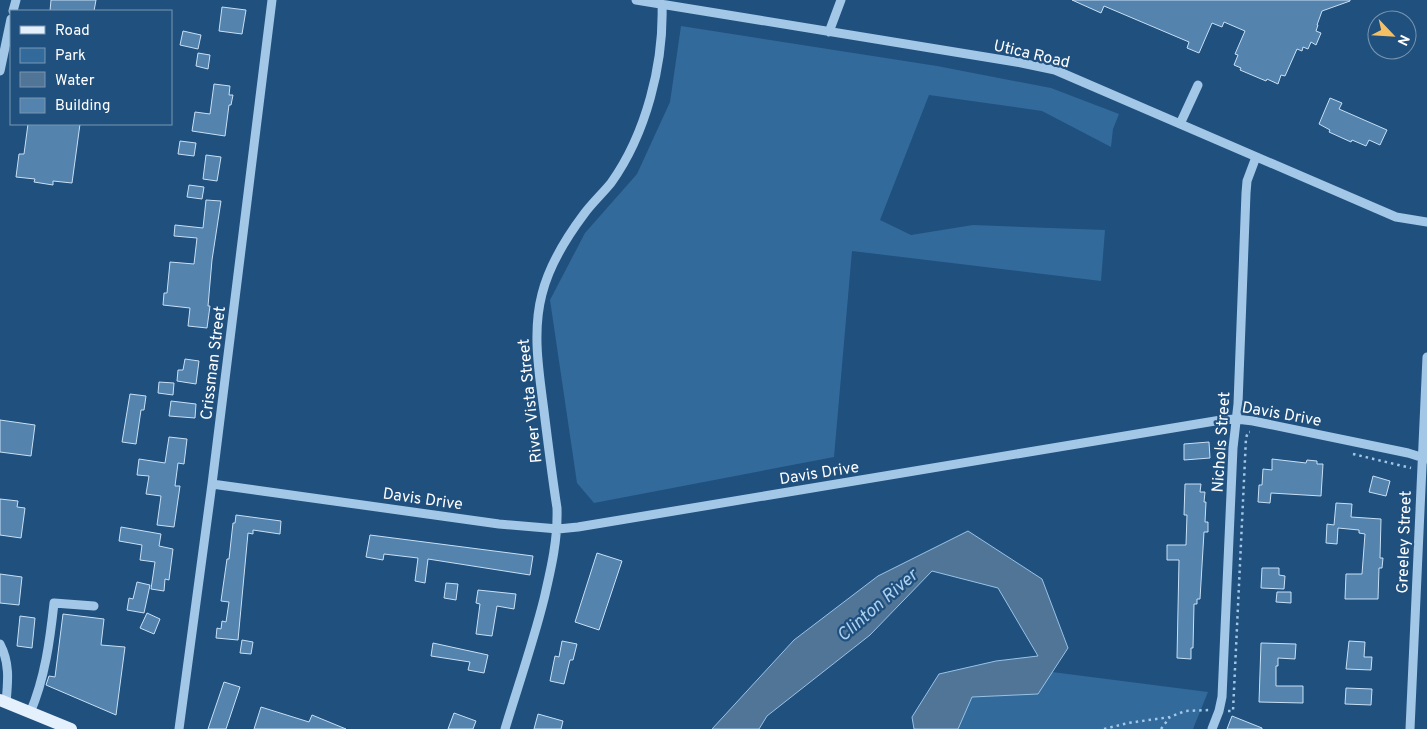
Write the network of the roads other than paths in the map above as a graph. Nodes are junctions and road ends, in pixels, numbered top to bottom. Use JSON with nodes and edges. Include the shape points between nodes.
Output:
{"nodes":[{"id":1,"x":272,"y":0,"type":"edge"},
{"id":2,"x":636,"y":0,"type":"edge"},
{"id":3,"x":841,"y":0,"type":"edge"},
{"id":4,"x":662,"y":4,"type":"junction"},
{"id":5,"x":10,"y":24,"type":"edge"},
{"id":6,"x":829,"y":32,"type":"junction"},
{"id":7,"x":0,"y":71,"type":"edge"},
{"id":8,"x":1198,"y":85,"type":"dead end"},
{"id":9,"x":1180,"y":124,"type":"junction"},
{"id":10,"x":1256,"y":157,"type":"junction"},
{"id":11,"x":1427,"y":222,"type":"edge"},
{"id":12,"x":1427,"y":357,"type":"edge"},
{"id":13,"x":1236,"y":419,"type":"junction"},
{"id":14,"x":1425,"y":458,"type":"edge"},
{"id":15,"x":212,"y":484,"type":"junction"},
{"id":16,"x":558,"y":529,"type":"junction"},
{"id":17,"x":94,"y":606,"type":"dead end"},
{"id":18,"x":0,"y":644,"type":"edge"},
{"id":19,"x":3,"y":701,"type":"edge"},
{"id":20,"x":30,"y":712,"type":"junction"},
{"id":21,"x":71,"y":729,"type":"edge"},
{"id":22,"x":179,"y":729,"type":"edge"},
{"id":23,"x":504,"y":729,"type":"edge"},
{"id":24,"x":1212,"y":729,"type":"edge"},
{"id":25,"x":1410,"y":729,"type":"edge"}],
"edges":[{"from":1,"to":15,"type":"street","name":"Crissman Street"},
{"from":2,"to":4,"type":"street","name":"Utica Road"},
{"from":3,"to":6,"type":"street"},
{"from":4,"to":6,"type":"street","name":"Utica Road"},
{"from":4,"to":16,"type":"street","name":"River Vista Street","via":[[663,23],[655,75],[639,133],[630,154],[610,184],[584,214],[563,246],[548,276],[540,303],[536,336],[538,365]]},
{"from":5,"to":7,"type":"street"},
{"from":6,"to":9,"type":"street","name":"Utica Road","via":[[1055,70]]},
{"from":8,"to":9,"type":"street"},
{"from":9,"to":10,"type":"street","name":"Utica Road"},
{"from":10,"to":11,"type":"street","name":"Utica Road","via":[[1396,217]]},
{"from":10,"to":13,"type":"street","name":"Nichols Street","via":[[1246,193]]},
{"from":12,"to":14,"type":"street","name":"Greeley Street"},
{"from":13,"to":14,"type":"street","name":"Davis Drive"},
{"from":13,"to":16,"type":"street","name":"Davis Drive"},
{"from":13,"to":24,"type":"street","name":"Nichols Street","via":[[1222,697]]},
{"from":14,"to":25,"type":"street","name":"Greeley Street"},
{"from":15,"to":16,"type":"street","name":"Davis Drive","via":[[499,524]]},
{"from":15,"to":22,"type":"street","name":"Crissman Street"},
{"from":16,"to":23,"type":"street","name":"River Vista Street","via":[[540,614]]},
{"from":17,"to":20,"type":"street","via":[[54,603],[43,673]]},
{"from":18,"to":19,"type":"street","via":[[9,672]]},
{"from":19,"to":20,"type":"main road"},
{"from":20,"to":21,"type":"main road"}]}
